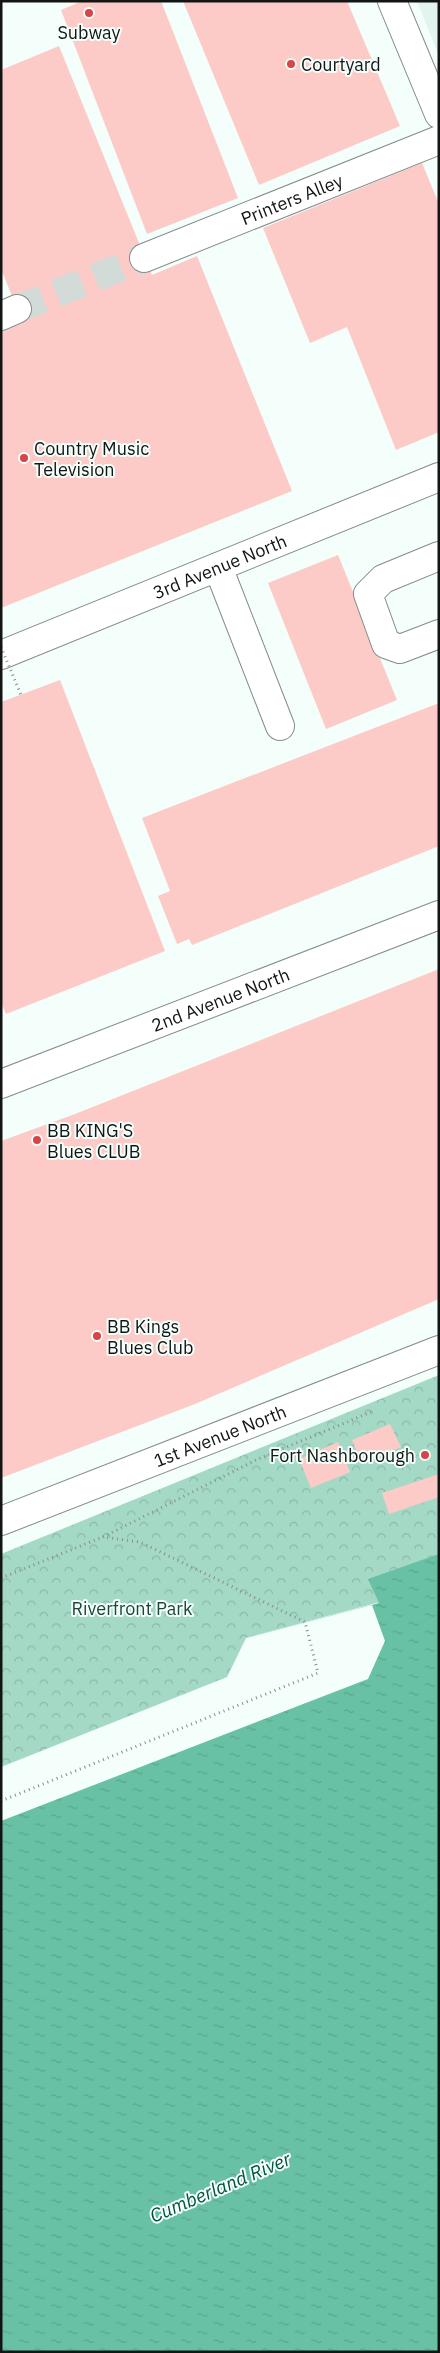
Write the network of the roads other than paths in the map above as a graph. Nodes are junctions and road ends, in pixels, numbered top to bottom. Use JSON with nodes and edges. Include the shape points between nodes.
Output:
{"nodes":[{"id":1,"x":392,"y":1,"type":"edge"},
{"id":2,"x":439,"y":114,"type":"edge"},
{"id":3,"x":429,"y":144,"type":"edge"},
{"id":4,"x":144,"y":258,"type":"tunnel mouth"},
{"id":5,"x":439,"y":477,"type":"edge"},
{"id":6,"x":439,"y":556,"type":"edge"},
{"id":7,"x":218,"y":567,"type":"junction"},
{"id":8,"x":439,"y":634,"type":"edge"},
{"id":9,"x":1,"y":655,"type":"edge"},
{"id":10,"x":280,"y":726,"type":"dead end"},
{"id":11,"x":439,"y":915,"type":"edge"},
{"id":12,"x":1,"y":1084,"type":"edge"},
{"id":13,"x":439,"y":1350,"type":"edge"},
{"id":14,"x":1,"y":1521,"type":"edge"}],
"edges":[{"from":1,"to":2,"type":"street"},
{"from":3,"to":4,"type":"street","name":"Printers Alley"},
{"from":5,"to":7,"type":"street","name":"3rd Avenue North"},
{"from":6,"to":8,"type":"street","via":[[383,579],[368,594],[386,644],[400,649]]},
{"from":7,"to":9,"type":"street","name":"3rd Avenue North"},
{"from":7,"to":10,"type":"street"},
{"from":11,"to":12,"type":"street","name":"2nd Avenue North"},
{"from":13,"to":14,"type":"street","name":"1st Avenue North"}]}
